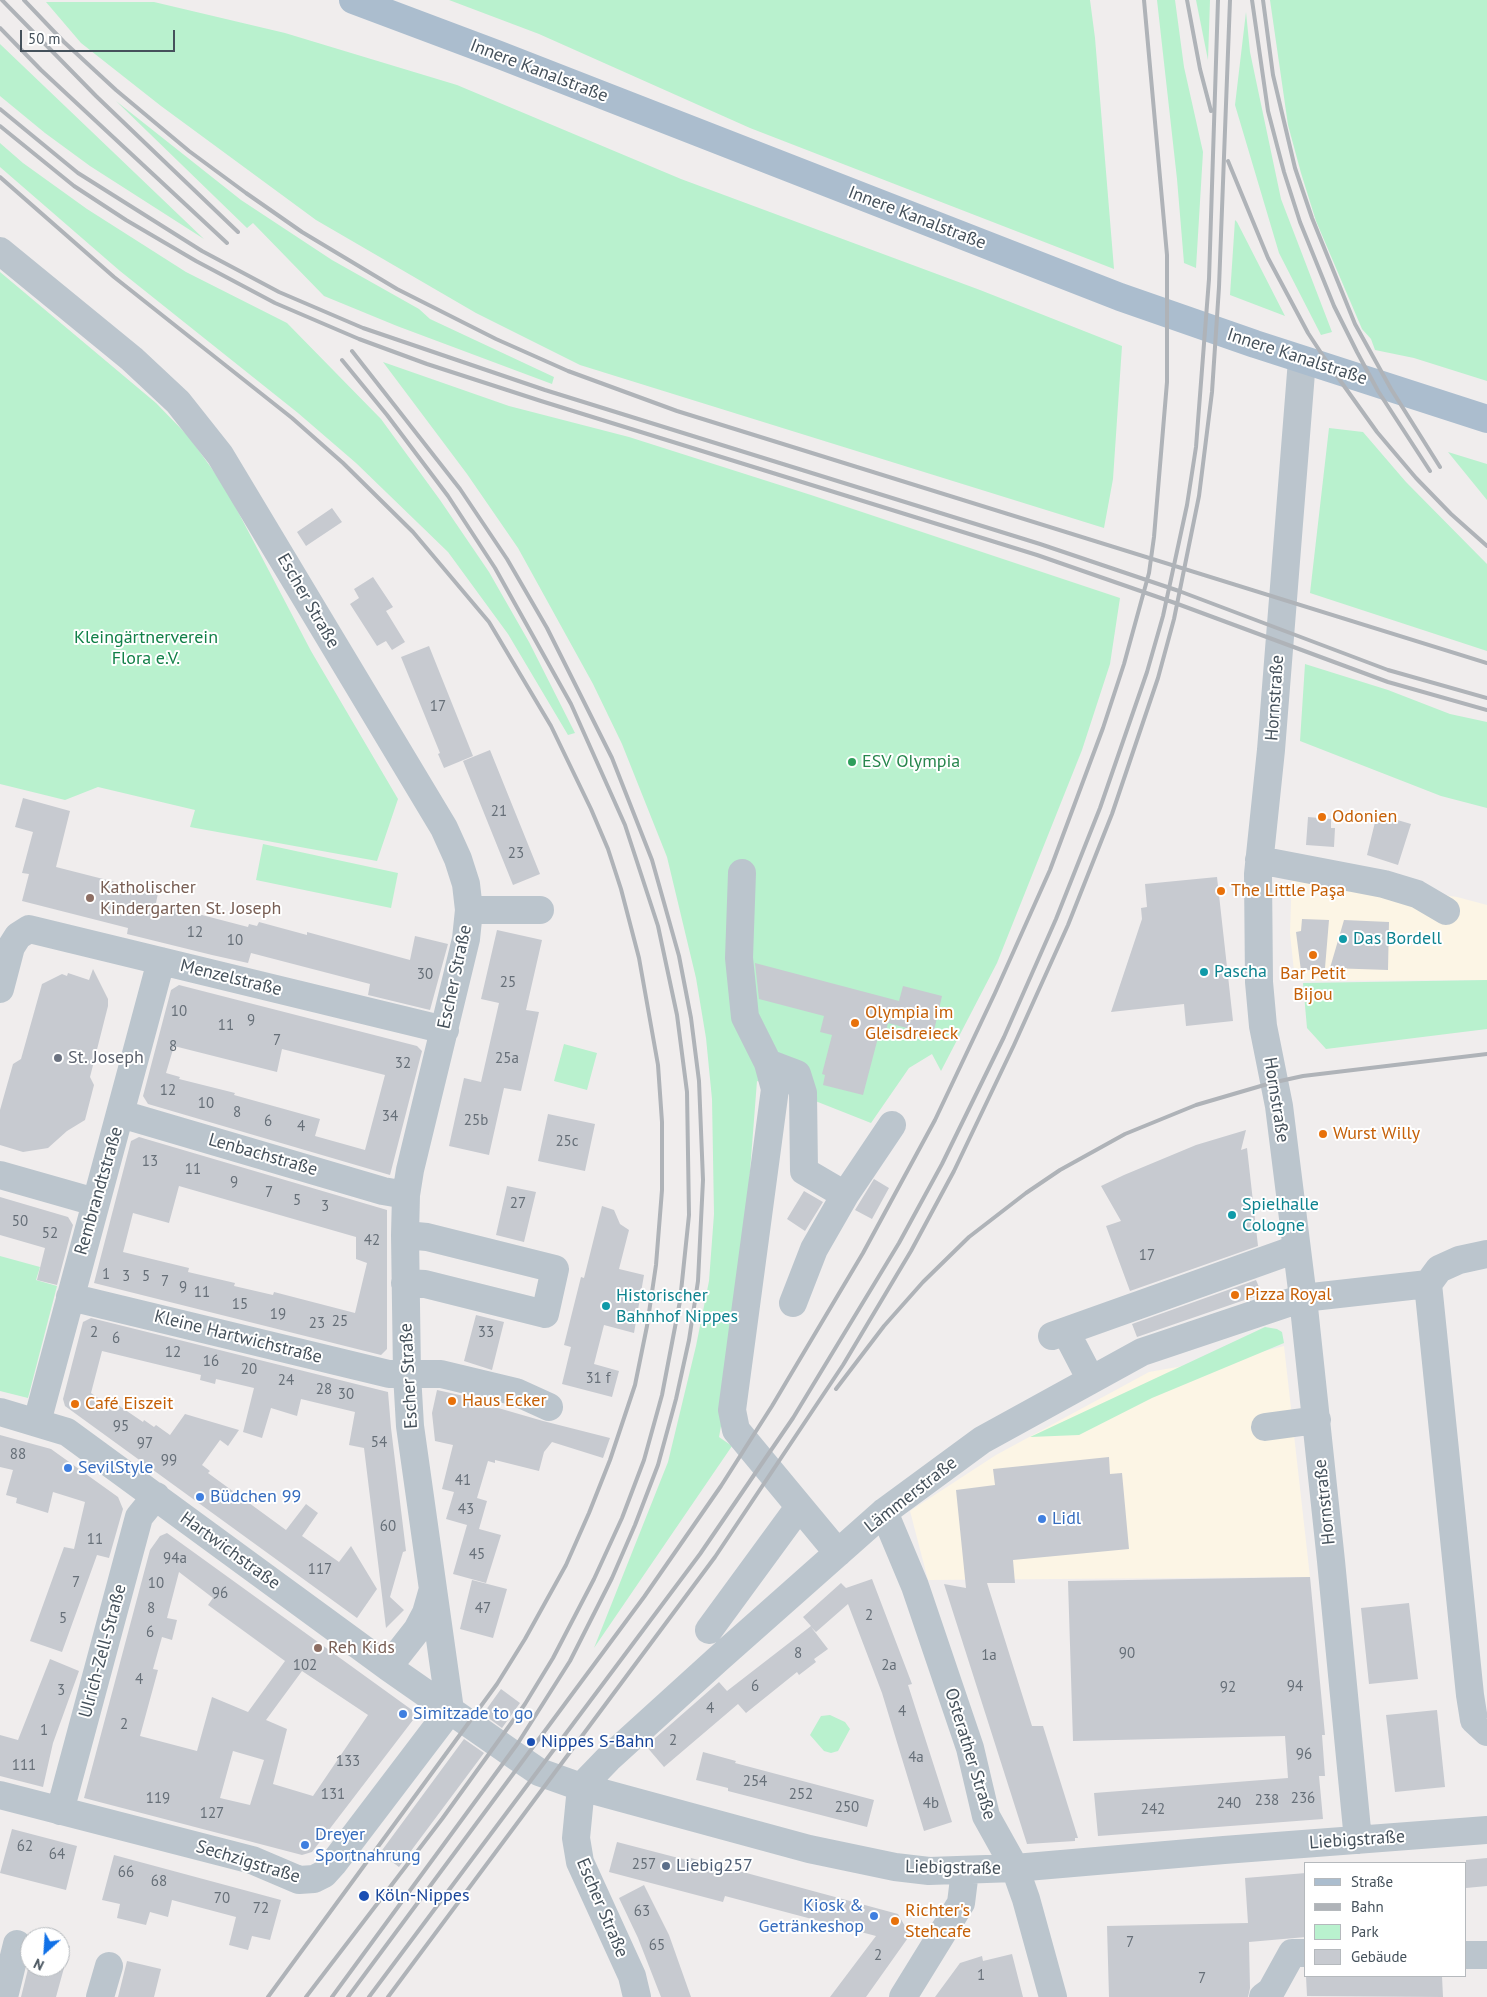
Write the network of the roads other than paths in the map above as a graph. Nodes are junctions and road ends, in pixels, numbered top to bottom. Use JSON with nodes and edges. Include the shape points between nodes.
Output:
{"nodes":[{"id":1,"x":352,"y":0,"type":"edge"},
{"id":2,"x":0,"y":251,"type":"edge"},
{"id":3,"x":1302,"y":360,"type":"junction"},
{"id":4,"x":1487,"y":419,"type":"edge"},
{"id":5,"x":1259,"y":860,"type":"junction"},
{"id":6,"x":742,"y":873,"type":"dead end"},
{"id":7,"x":469,"y":910,"type":"junction"},
{"id":8,"x":540,"y":910,"type":"dead end"},
{"id":9,"x":1446,"y":911,"type":"dead end"},
{"id":10,"x":161,"y":961,"type":"junction"},
{"id":11,"x":0,"y":989,"type":"edge"},
{"id":12,"x":444,"y":1030,"type":"junction"},
{"id":13,"x":768,"y":1063,"type":"junction"},
{"id":14,"x":121,"y":1114,"type":"junction"},
{"id":15,"x":892,"y":1125,"type":"dead end"},
{"id":16,"x":0,"y":1175,"type":"edge"},
{"id":17,"x":406,"y":1195,"type":"junction"},
{"id":18,"x":845,"y":1195,"type":"junction"},
{"id":19,"x":95,"y":1202,"type":"junction"},
{"id":20,"x":405,"y":1235,"type":"junction"},
{"id":21,"x":1296,"y":1249,"type":"junction"},
{"id":22,"x":1487,"y":1254,"type":"edge"},
{"id":23,"x":405,"y":1283,"type":"junction"},
{"id":24,"x":1428,"y":1284,"type":"junction"},
{"id":25,"x":70,"y":1297,"type":"junction"},
{"id":26,"x":1303,"y":1298,"type":"junction"},
{"id":27,"x":793,"y":1303,"type":"dead end"},
{"id":28,"x":407,"y":1374,"type":"junction"},
{"id":29,"x":1091,"y":1380,"type":"junction"},
{"id":30,"x":549,"y":1406,"type":"dead end"},
{"id":31,"x":0,"y":1412,"type":"edge"},
{"id":32,"x":1316,"y":1420,"type":"junction"},
{"id":33,"x":37,"y":1422,"type":"junction"},
{"id":34,"x":1266,"y":1427,"type":"dead end"},
{"id":35,"x":156,"y":1496,"type":"junction"},
{"id":36,"x":799,"y":1507,"type":"junction"},
{"id":37,"x":884,"y":1512,"type":"junction"},
{"id":38,"x":838,"y":1553,"type":"junction"},
{"id":39,"x":433,"y":1587,"type":"junction"},
{"id":40,"x":709,"y":1630,"type":"dead end"},
{"id":41,"x":388,"y":1667,"type":"junction"},
{"id":42,"x":450,"y":1710,"type":"junction"},
{"id":43,"x":1487,"y":1732,"type":"edge"},
{"id":44,"x":580,"y":1787,"type":"junction"},
{"id":45,"x":0,"y":1795,"type":"edge"},
{"id":46,"x":60,"y":1811,"type":"junction"},
{"id":47,"x":1487,"y":1830,"type":"edge"},
{"id":48,"x":1358,"y":1840,"type":"junction"},
{"id":49,"x":1015,"y":1868,"type":"junction"},
{"id":50,"x":964,"y":1871,"type":"junction"},
{"id":51,"x":17,"y":1944,"type":"dead end"},
{"id":52,"x":1304,"y":1953,"type":"edge"},
{"id":53,"x":1467,"y":1955,"type":"edge"},
{"id":54,"x":1487,"y":1955,"type":"edge"},
{"id":55,"x":109,"y":1966,"type":"dead end"},
{"id":56,"x":630,"y":1995,"type":"edge"},
{"id":57,"x":4,"y":1997,"type":"edge"},
{"id":58,"x":100,"y":1997,"type":"edge"},
{"id":59,"x":903,"y":1997,"type":"edge"},
{"id":60,"x":1052,"y":1997,"type":"edge"},
{"id":61,"x":1263,"y":1997,"type":"edge"}],
"edges":[{"from":1,"to":3,"type":"main road","name":"Innere Kanalstraße","via":[[1120,297]]},
{"from":2,"to":7,"type":"street","name":"Escher Straße","via":[[132,358],[178,402],[220,456],[444,828],[466,884]]},
{"from":3,"to":4,"type":"main road","name":"Innere Kanalstraße"},
{"from":3,"to":5,"type":"street","name":"Hornstraße"},
{"from":5,"to":9,"type":"street","via":[[1384,884],[1417,894]]},
{"from":5,"to":21,"type":"street","name":"Hornstraße","via":[[1259,982],[1279,1106]]},
{"from":6,"to":13,"type":"street","via":[[739,958],[746,1017]]},
{"from":7,"to":8,"type":"street"},
{"from":7,"to":12,"type":"street","name":"Escher Straße","via":[[466,939]]},
{"from":10,"to":11,"type":"street","name":"Menzelstraße","via":[[29,929],[18,936],[11,947]]},
{"from":10,"to":12,"type":"street","name":"Menzelstraße"},
{"from":10,"to":14,"type":"street","name":"Rembrandtstraße"},
{"from":12,"to":17,"type":"street","name":"Escher Straße"},
{"from":13,"to":18,"type":"street","via":[[797,1074],[803,1093],[804,1171]]},
{"from":13,"to":36,"type":"street","via":[[775,1089],[732,1410],[736,1430]]},
{"from":14,"to":17,"type":"street","name":"Lenbachstraße"},
{"from":14,"to":19,"type":"street","name":"Rembrandtstraße"},
{"from":15,"to":18,"type":"street"},
{"from":16,"to":19,"type":"street"},
{"from":17,"to":20,"type":"street","name":"Escher Straße"},
{"from":18,"to":27,"type":"street","via":[[814,1249]]},
{"from":19,"to":25,"type":"street","name":"Rembrandtstraße"},
{"from":20,"to":23,"type":"street","name":"Escher Straße"},
{"from":20,"to":23,"type":"street","via":[[427,1237],[555,1269],[545,1314],[425,1284]]},
{"from":21,"to":26,"type":"street","name":"Hornstraße"},
{"from":21,"to":29,"type":"street","via":[[1059,1334]]},
{"from":22,"to":24,"type":"street","via":[[1459,1260],[1440,1269]]},
{"from":23,"to":28,"type":"street","name":"Escher Straße"},
{"from":24,"to":26,"type":"street","name":"Lämmerstraße"},
{"from":24,"to":43,"type":"street","via":[[1470,1695],[1474,1720]]},
{"from":25,"to":28,"type":"street","name":"Kleine Hartwichstraße","via":[[388,1374]]},
{"from":25,"to":33,"type":"street","name":"Rembrandtstraße"},
{"from":26,"to":29,"type":"street","name":"Lämmerstraße","via":[[1142,1352]]},
{"from":26,"to":32,"type":"street","name":"Hornstraße"},
{"from":28,"to":30,"type":"street","name":"Kleine Hartwichstraße","via":[[450,1376],[516,1392]]},
{"from":28,"to":39,"type":"street","name":"Escher Straße","via":[[410,1426]]},
{"from":29,"to":37,"type":"street","name":"Lämmerstraße","via":[[982,1440]]},
{"from":31,"to":33,"type":"street","name":"Hartwichstraße"},
{"from":32,"to":34,"type":"street"},
{"from":32,"to":48,"type":"street","name":"Hornstraße"},
{"from":33,"to":35,"type":"street","name":"Hartwichstraße","via":[[67,1432]]},
{"from":35,"to":41,"type":"street","name":"Hartwichstraße"},
{"from":35,"to":46,"type":"street","name":"Ulrich-Zell-Straße","via":[[139,1517]]},
{"from":36,"to":38,"type":"street"},
{"from":36,"to":40,"type":"street"},
{"from":37,"to":38,"type":"street","name":"Lämmerstraße"},
{"from":37,"to":49,"type":"street","name":"Osterather Straße","via":[[915,1586],[970,1748],[986,1816]]},
{"from":38,"to":44,"type":"street","name":"Lämmerstraße","via":[[716,1660]]},
{"from":39,"to":41,"type":"street","via":[[426,1613],[417,1630]]},
{"from":39,"to":42,"type":"street","name":"Escher Straße"},
{"from":41,"to":42,"type":"street","name":"Hartwichstraße"},
{"from":42,"to":44,"type":"street","name":"Liebigstraße","via":[[539,1772]]},
{"from":42,"to":46,"type":"street","name":"Sechzigstraße","via":[[333,1864],[314,1880],[299,1880],[252,1860]]},
{"from":44,"to":50,"type":"street","name":"Liebigstraße","via":[[809,1849],[895,1867]]},
{"from":44,"to":56,"type":"street","name":"Escher Straße","via":[[576,1838],[580,1862],[632,1976]]},
{"from":45,"to":46,"type":"street","name":"Sechzigstraße"},
{"from":47,"to":48,"type":"street","name":"Liebigstraße"},
{"from":48,"to":49,"type":"street","name":"Liebigstraße"},
{"from":49,"to":50,"type":"street","name":"Liebigstraße"},
{"from":49,"to":60,"type":"street","name":"Osterather Straße","via":[[1032,1916]]},
{"from":50,"to":59,"type":"street","via":[[961,1904]]},
{"from":51,"to":57,"type":"street"},
{"from":52,"to":61,"type":"street","via":[[1292,1952],[1271,1991]]},
{"from":53,"to":54,"type":"street"},
{"from":55,"to":58,"type":"street"}]}
